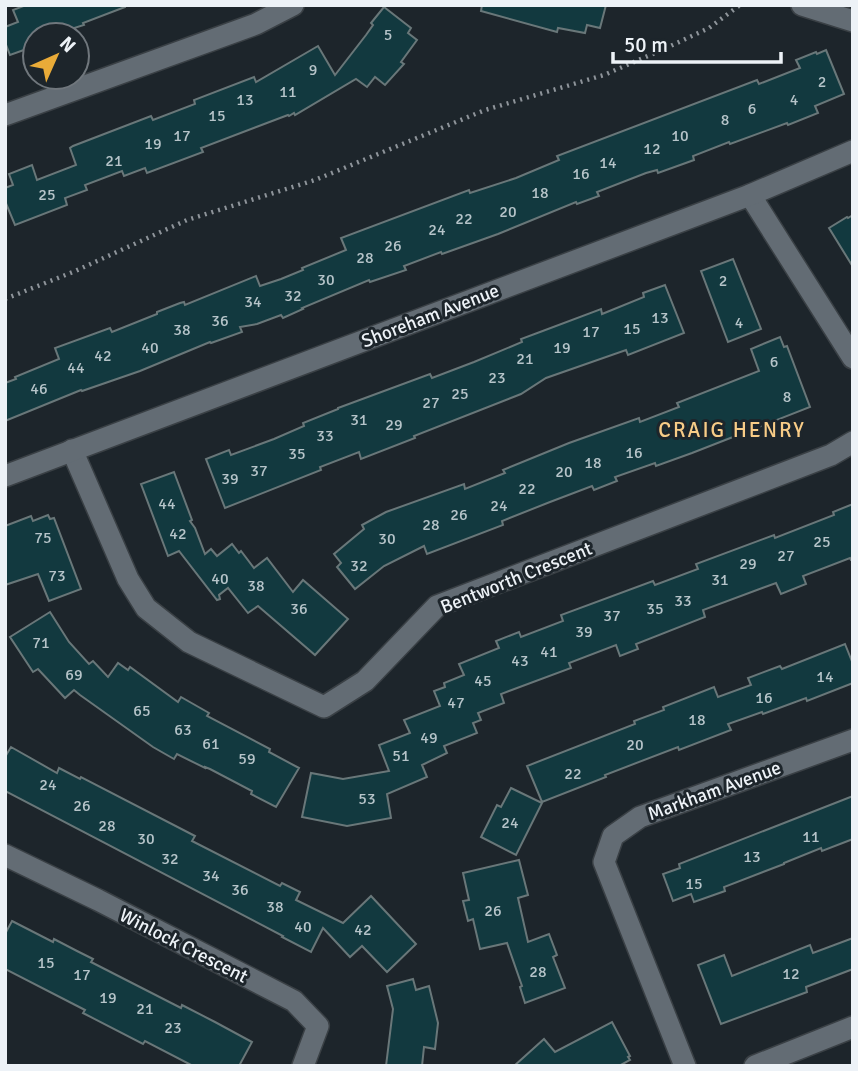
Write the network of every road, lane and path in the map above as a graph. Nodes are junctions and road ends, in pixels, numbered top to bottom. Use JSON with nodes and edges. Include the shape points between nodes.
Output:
{"nodes":[{"id":1,"x":293,"y":5,"type":"edge"},
{"id":2,"x":740,"y":5,"type":"edge"},
{"id":3,"x":802,"y":5,"type":"edge"},
{"id":4,"x":853,"y":21,"type":"edge"},
{"id":5,"x":5,"y":115,"type":"edge"},
{"id":6,"x":853,"y":151,"type":"edge"},
{"id":7,"x":750,"y":195,"type":"junction"},
{"id":8,"x":5,"y":299,"type":"edge"},
{"id":9,"x":853,"y":358,"type":"edge"},
{"id":10,"x":853,"y":442,"type":"edge"},
{"id":11,"x":72,"y":450,"type":"junction"},
{"id":12,"x":5,"y":476,"type":"edge"},
{"id":13,"x":853,"y":740,"type":"edge"},
{"id":14,"x":5,"y":855,"type":"edge"},
{"id":15,"x":853,"y":1027,"type":"edge"},
{"id":16,"x":303,"y":1066,"type":"edge"},
{"id":17,"x":685,"y":1066,"type":"edge"},
{"id":18,"x":755,"y":1066,"type":"edge"}],
"edges":[{"from":1,"to":5,"type":"street","via":[[256,24]]},
{"from":2,"to":8,"type":"path","via":[[709,28],[604,75],[485,110],[315,180],[187,220]]},
{"from":3,"to":4,"type":"street"},
{"from":6,"to":7,"type":"street","name":"Shoreham Avenue"},
{"from":7,"to":9,"type":"street"},
{"from":7,"to":11,"type":"street","name":"Shoreham Avenue"},
{"from":10,"to":11,"type":"street","name":"Bentworth Crescent","via":[[831,455],[437,606],[365,681],[324,707],[189,642],[146,608],[128,579]]},
{"from":11,"to":12,"type":"street","name":"Shoreham Avenue"},
{"from":13,"to":17,"type":"street","name":"Markham Avenue","via":[[640,817],[613,836],[604,862]]},
{"from":14,"to":16,"type":"street","name":"Winlock Crescent","via":[[294,1002],[318,1026]]},
{"from":15,"to":18,"type":"street"}]}
